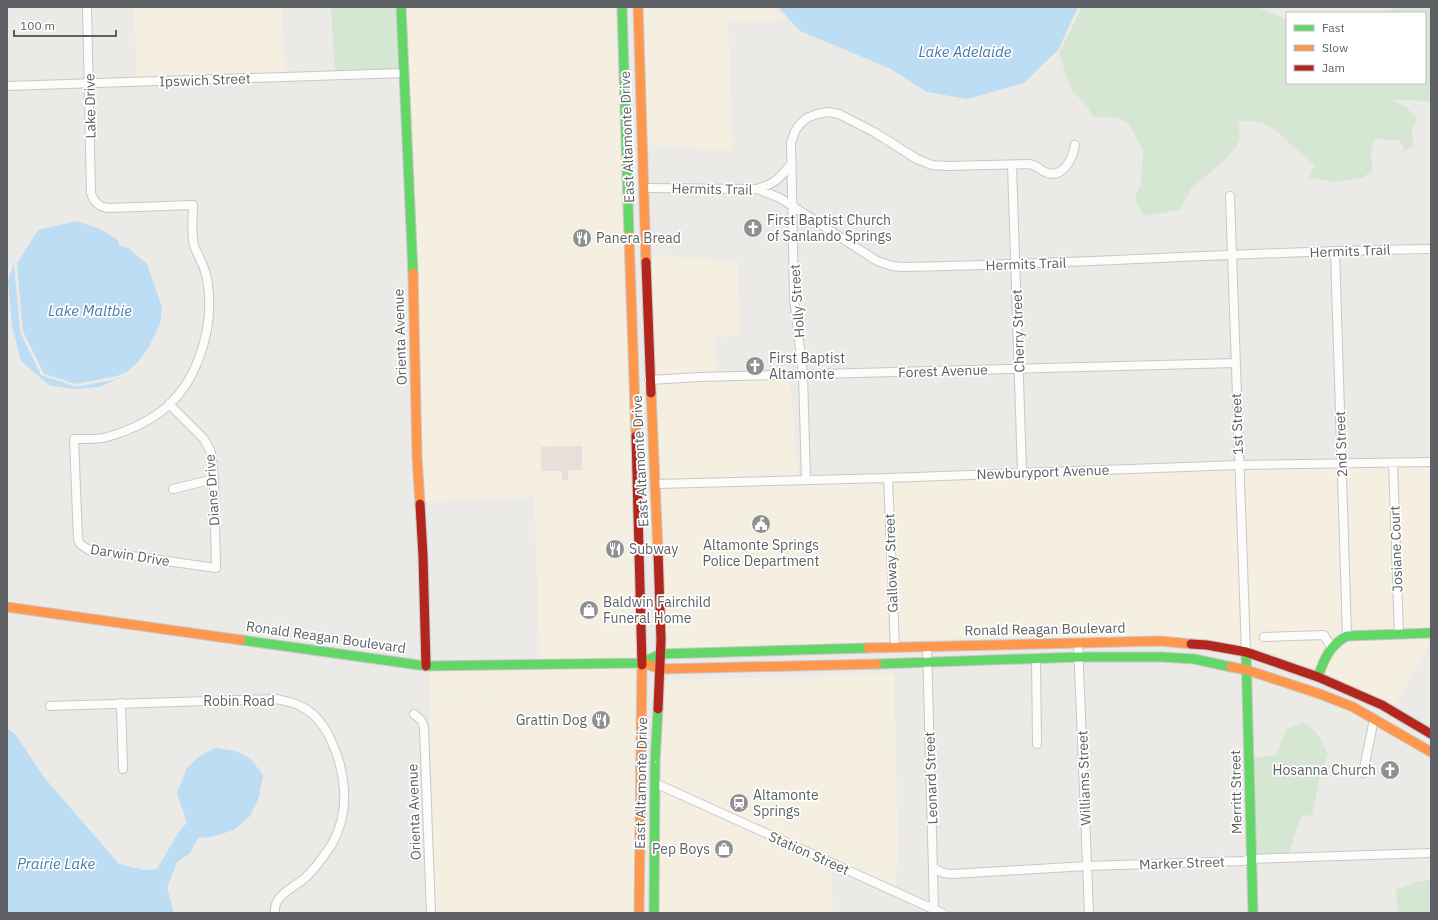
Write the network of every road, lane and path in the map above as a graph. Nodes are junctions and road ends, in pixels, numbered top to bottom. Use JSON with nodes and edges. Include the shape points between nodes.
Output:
{"nodes":[{"id":1,"x":87,"y":7,"type":"edge"},
{"id":2,"x":400,"y":7,"type":"edge"},
{"id":3,"x":622,"y":7,"type":"edge"},
{"id":4,"x":638,"y":7,"type":"edge"},
{"id":5,"x":624,"y":68,"type":"junction"},
{"id":6,"x":404,"y":73,"type":"junction"},
{"id":7,"x":639,"y":81,"type":"junction"},
{"id":8,"x":89,"y":84,"type":"junction"},
{"id":9,"x":7,"y":86,"type":"edge"},
{"id":10,"x":1075,"y":145,"type":"dead end"},
{"id":11,"x":792,"y":163,"type":"junction"},
{"id":12,"x":1012,"y":165,"type":"junction"},
{"id":13,"x":627,"y":172,"type":"junction"},
{"id":14,"x":628,"y":187,"type":"junction"},
{"id":15,"x":643,"y":188,"type":"junction"},
{"id":16,"x":757,"y":189,"type":"junction"},
{"id":17,"x":1230,"y":196,"type":"dead end"},
{"id":18,"x":643,"y":206,"type":"junction"},
{"id":19,"x":793,"y":206,"type":"junction"},
{"id":20,"x":1431,"y":249,"type":"edge"},
{"id":21,"x":1335,"y":251,"type":"junction"},
{"id":22,"x":1232,"y":255,"type":"junction"},
{"id":23,"x":1015,"y":265,"type":"junction"},
{"id":24,"x":632,"y":325,"type":"junction"},
{"id":25,"x":648,"y":344,"type":"junction"},
{"id":26,"x":1236,"y":363,"type":"junction"},
{"id":27,"x":1019,"y":368,"type":"junction"},
{"id":28,"x":803,"y":375,"type":"junction"},
{"id":29,"x":650,"y":380,"type":"junction"},
{"id":30,"x":169,"y":404,"type":"junction"},
{"id":31,"x":1431,"y":462,"type":"edge"},
{"id":32,"x":1394,"y":463,"type":"junction"},
{"id":33,"x":1342,"y":464,"type":"junction"},
{"id":34,"x":1239,"y":465,"type":"junction"},
{"id":35,"x":637,"y":468,"type":"junction"},
{"id":36,"x":1022,"y":472,"type":"junction"},
{"id":37,"x":888,"y":478,"type":"junction"},
{"id":38,"x":214,"y":480,"type":"junction"},
{"id":39,"x":806,"y":480,"type":"junction"},
{"id":40,"x":656,"y":484,"type":"junction"},
{"id":41,"x":173,"y":489,"type":"dead end"},
{"id":42,"x":216,"y":568,"type":"joint"},
{"id":43,"x":7,"y":607,"type":"edge"},
{"id":44,"x":1431,"y":633,"type":"edge"},
{"id":45,"x":1399,"y":634,"type":"junction"},
{"id":46,"x":1347,"y":636,"type":"junction"},
{"id":47,"x":1264,"y":637,"type":"dead end"},
{"id":48,"x":1078,"y":643,"type":"junction"},
{"id":49,"x":927,"y":646,"type":"junction"},
{"id":50,"x":1331,"y":647,"type":"junction"},
{"id":51,"x":895,"y":648,"type":"junction"},
{"id":52,"x":1246,"y":652,"type":"junction"},
{"id":53,"x":660,"y":654,"type":"junction"},
{"id":54,"x":1079,"y":657,"type":"junction"},
{"id":55,"x":1036,"y":658,"type":"junction"},
{"id":56,"x":928,"y":662,"type":"junction"},
{"id":57,"x":642,"y":663,"type":"junction"},
{"id":58,"x":426,"y":666,"type":"junction"},
{"id":59,"x":660,"y":669,"type":"junction"},
{"id":60,"x":1247,"y":670,"type":"junction"},
{"id":61,"x":1318,"y":677,"type":"junction"},
{"id":62,"x":121,"y":704,"type":"junction"},
{"id":63,"x":50,"y":706,"type":"dead end"},
{"id":64,"x":414,"y":714,"type":"dead end"},
{"id":65,"x":1374,"y":719,"type":"junction"},
{"id":66,"x":1431,"y":734,"type":"edge"},
{"id":67,"x":1037,"y":744,"type":"dead end"},
{"id":68,"x":1431,"y":752,"type":"edge"},
{"id":69,"x":123,"y":769,"type":"dead end"},
{"id":70,"x":1363,"y":773,"type":"dead end"},
{"id":71,"x":655,"y":783,"type":"junction"},
{"id":72,"x":639,"y":850,"type":"junction"},
{"id":73,"x":1431,"y":853,"type":"edge"},
{"id":74,"x":1251,"y":859,"type":"junction"},
{"id":75,"x":1088,"y":866,"type":"junction"},
{"id":76,"x":934,"y":868,"type":"junction"},
{"id":77,"x":654,"y":869,"type":"junction"},
{"id":78,"x":639,"y":882,"type":"junction"},
{"id":79,"x":654,"y":908,"type":"edge"},
{"id":80,"x":934,"y":909,"type":"junction"},
{"id":81,"x":275,"y":913,"type":"edge"},
{"id":82,"x":431,"y":913,"type":"edge"},
{"id":83,"x":639,"y":913,"type":"edge"},
{"id":84,"x":942,"y":913,"type":"edge"},
{"id":85,"x":1089,"y":913,"type":"edge"},
{"id":86,"x":1253,"y":913,"type":"edge"}],
"edges":[{"from":1,"to":8,"type":"street","name":"Lake Drive"},
{"from":2,"to":6,"type":"main road","name":"Orienta Avenue"},
{"from":3,"to":5,"type":"main road","name":"East Altamonte Drive"},
{"from":4,"to":7,"type":"main road","name":"East Altamonte Drive"},
{"from":5,"to":7,"type":"main road","via":[[633,71]]},
{"from":5,"to":13,"type":"main road","name":"East Altamonte Drive"},
{"from":6,"to":8,"type":"street","name":"Ipswich Street"},
{"from":6,"to":58,"type":"main road","name":"Orienta Avenue"},
{"from":7,"to":15,"type":"main road","name":"East Altamonte Drive"},
{"from":8,"to":9,"type":"street","name":"Ipswich Street"},
{"from":8,"to":30,"type":"street","name":"Lake Drive","via":[[91,193],[97,204],[107,208],[193,205],[194,246],[206,272],[208,316],[202,350],[196,366]]},
{"from":10,"to":12,"type":"street","via":[[1069,164],[1062,171],[1053,173],[1033,165]]},
{"from":11,"to":12,"type":"street","name":"Holly Street","via":[[791,143],[795,131],[807,118],[828,112],[839,114],[932,165]]},
{"from":11,"to":16,"type":"street","via":[[772,184]]},
{"from":11,"to":19,"type":"street","name":"Holly Street"},
{"from":12,"to":23,"type":"street","name":"Cherry Street"},
{"from":13,"to":14,"type":"main road","name":"East Altamonte Drive"},
{"from":13,"to":15,"type":"main road"},
{"from":14,"to":18,"type":"main road","via":[[638,196]]},
{"from":14,"to":24,"type":"main road","name":"East Altamonte Drive"},
{"from":15,"to":16,"type":"street","name":"Hermits Trail"},
{"from":15,"to":18,"type":"main road","name":"East Altamonte Drive"},
{"from":16,"to":19,"type":"street","name":"Hermits Trail"},
{"from":17,"to":22,"type":"street","name":"1st Street"},
{"from":18,"to":25,"type":"main road","name":"East Altamonte Drive"},
{"from":19,"to":23,"type":"street","name":"Hermits Trail","via":[[877,261],[892,266]]},
{"from":19,"to":28,"type":"street","name":"Holly Street","via":[[794,297]]},
{"from":20,"to":21,"type":"street","name":"Hermits Trail"},
{"from":21,"to":22,"type":"street","name":"Hermits Trail"},
{"from":21,"to":33,"type":"street","name":"2nd Street"},
{"from":22,"to":23,"type":"street","name":"Hermits Trail"},
{"from":22,"to":26,"type":"street","name":"1st Street"},
{"from":23,"to":27,"type":"street","name":"Cherry Street"},
{"from":24,"to":25,"type":"main road","via":[[642,333]]},
{"from":24,"to":35,"type":"main road","name":"East Altamonte Drive"},
{"from":25,"to":29,"type":"main road","name":"East Altamonte Drive"},
{"from":26,"to":27,"type":"street","name":"Forest Avenue"},
{"from":26,"to":34,"type":"street","name":"1st Street"},
{"from":27,"to":28,"type":"street","name":"Forest Avenue"},
{"from":27,"to":36,"type":"street","name":"Cherry Street"},
{"from":28,"to":29,"type":"street","name":"Forest Avenue"},
{"from":28,"to":39,"type":"street","name":"Holly Street"},
{"from":29,"to":40,"type":"main road","name":"East Altamonte Drive"},
{"from":30,"to":38,"type":"street","name":"Diane Drive","via":[[210,447]]},
{"from":30,"to":42,"type":"street","name":"Darwin Drive","via":[[152,417],[122,432],[106,437],[74,439],[78,539],[80,544],[89,550]]},
{"from":31,"to":32,"type":"street","name":"Newburyport Avenue"},
{"from":32,"to":33,"type":"street","name":"Newburyport Avenue"},
{"from":32,"to":45,"type":"street","name":"Josiane Court"},
{"from":33,"to":34,"type":"street","name":"Newburyport Avenue"},
{"from":33,"to":46,"type":"street","name":"2nd Street"},
{"from":34,"to":36,"type":"street","name":"Newburyport Avenue"},
{"from":34,"to":52,"type":"street","name":"1st Street"},
{"from":35,"to":40,"type":"main road","via":[[644,477]]},
{"from":35,"to":57,"type":"main road","name":"East Altamonte Drive"},
{"from":36,"to":37,"type":"street","name":"Newburyport Avenue"},
{"from":37,"to":39,"type":"street","name":"Newburyport Avenue"},
{"from":37,"to":51,"type":"street","name":"Galloway Street"},
{"from":38,"to":41,"type":"street"},
{"from":38,"to":42,"type":"street","name":"Diane Drive"},
{"from":39,"to":40,"type":"street","name":"Newburyport Avenue"},
{"from":40,"to":53,"type":"main road","name":"East Altamonte Drive"},
{"from":43,"to":58,"type":"main road","name":"Ronald Reagan Boulevard"},
{"from":44,"to":45,"type":"main road"},
{"from":45,"to":46,"type":"main road"},
{"from":46,"to":50,"type":"main road"},
{"from":47,"to":50,"type":"street","via":[[1324,636]]},
{"from":48,"to":49,"type":"main road","name":"Ronald Reagan Boulevard"},
{"from":48,"to":52,"type":"main road","name":"Ronald Reagan Boulevard","via":[[1160,641]]},
{"from":48,"to":54,"type":"street","name":"Williams Street"},
{"from":49,"to":51,"type":"main road","name":"Ronald Reagan Boulevard"},
{"from":49,"to":56,"type":"street","name":"Leonard Street"},
{"from":50,"to":61,"type":"main road"},
{"from":51,"to":53,"type":"main road","name":"Ronald Reagan Boulevard"},
{"from":52,"to":60,"type":"main road","name":"Merritt Street"},
{"from":52,"to":61,"type":"main road","name":"Ronald Reagan Boulevard"},
{"from":53,"to":57,"type":"main road","name":"Ronald Reagan Boulevard"},
{"from":53,"to":59,"type":"main road","name":"East Altamonte Drive"},
{"from":54,"to":55,"type":"main road","name":"Ronald Reagan Boulevard"},
{"from":54,"to":60,"type":"main road","name":"Ronald Reagan Boulevard","via":[[1194,659]]},
{"from":54,"to":75,"type":"street","name":"Williams Street"},
{"from":55,"to":56,"type":"main road","name":"Ronald Reagan Boulevard"},
{"from":55,"to":67,"type":"street"},
{"from":56,"to":59,"type":"main road","name":"Ronald Reagan Boulevard"},
{"from":56,"to":76,"type":"street","name":"Leonard Street"},
{"from":57,"to":58,"type":"main road","name":"Ronald Reagan Boulevard"},
{"from":57,"to":59,"type":"main road","name":"Ronald Reagan Boulevard"},
{"from":57,"to":72,"type":"main road","name":"East Altamonte Drive"},
{"from":59,"to":71,"type":"main road","name":"East Altamonte Drive"},
{"from":60,"to":65,"type":"main road","name":"Ronald Reagan Boulevard","via":[[1320,694],[1353,707]]},
{"from":60,"to":74,"type":"main road","name":"Merritt Street"},
{"from":61,"to":66,"type":"main road","name":"Ronald Reagan Boulevard","via":[[1382,705]]},
{"from":62,"to":63,"type":"street","name":"Robin Road"},
{"from":62,"to":69,"type":"street"},
{"from":62,"to":81,"type":"street","name":"Robin Road","via":[[276,699],[303,707],[315,716],[337,751],[345,797],[341,821],[321,861],[305,878],[282,895],[276,902]]},
{"from":64,"to":82,"type":"street","name":"Orienta Avenue","via":[[424,727]]},
{"from":65,"to":68,"type":"main road","name":"Ronald Reagan Boulevard"},
{"from":65,"to":70,"type":"street"},
{"from":71,"to":77,"type":"main road","name":"East Altamonte Drive"},
{"from":71,"to":80,"type":"street","name":"Station Street"},
{"from":72,"to":77,"type":"main road"},
{"from":72,"to":78,"type":"main road","name":"East Altamonte Drive"},
{"from":73,"to":74,"type":"street","name":"Marker Street"},
{"from":74,"to":75,"type":"street","name":"Marker Street"},
{"from":74,"to":86,"type":"main road","name":"Merritt Street"},
{"from":75,"to":76,"type":"street","name":"Marker Street","via":[[952,874]]},
{"from":75,"to":85,"type":"street","name":"Williams Street"},
{"from":76,"to":80,"type":"street","name":"Leonard Street"},
{"from":77,"to":79,"type":"main road","name":"East Altamonte Drive"},
{"from":78,"to":79,"type":"main road"},
{"from":78,"to":83,"type":"main road","name":"East Altamonte Drive"},
{"from":80,"to":84,"type":"street","name":"Station Street"}]}
